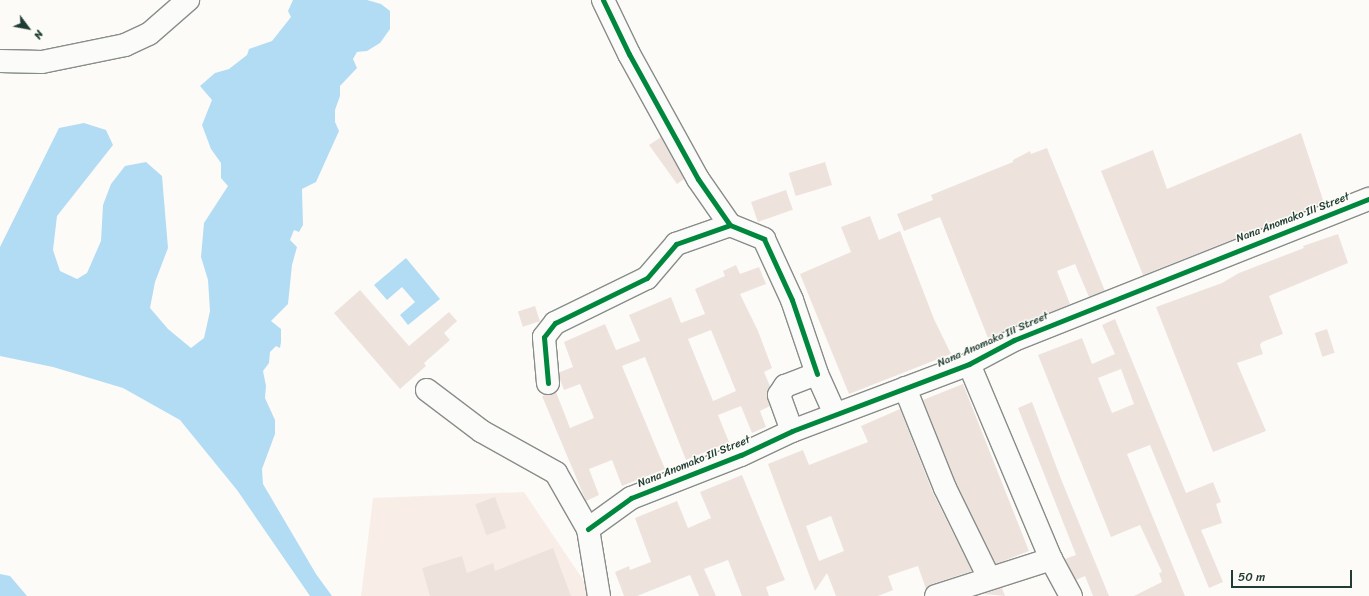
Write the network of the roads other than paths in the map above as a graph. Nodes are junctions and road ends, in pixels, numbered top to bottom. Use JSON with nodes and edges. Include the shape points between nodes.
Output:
{"nodes":[{"id":1,"x":188,"y":0,"type":"edge"},
{"id":2,"x":603,"y":0,"type":"edge"},
{"id":3,"x":0,"y":61,"type":"edge"},
{"id":4,"x":1369,"y":199,"type":"edge"},
{"id":5,"x":730,"y":225,"type":"junction"},
{"id":6,"x":969,"y":364,"type":"junction"},
{"id":7,"x":817,"y":374,"type":"junction"},
{"id":8,"x":548,"y":383,"type":"dead end"},
{"id":9,"x":905,"y":388,"type":"junction"},
{"id":10,"x":427,"y":390,"type":"dead end"},
{"id":11,"x":835,"y":414,"type":"junction"},
{"id":12,"x":792,"y":431,"type":"junction"},
{"id":13,"x":588,"y":529,"type":"junction"},
{"id":14,"x":1051,"y":559,"type":"junction"},
{"id":15,"x":989,"y":578,"type":"junction"},
{"id":16,"x":599,"y":596,"type":"edge"},
{"id":17,"x":936,"y":596,"type":"edge"},
{"id":18,"x":1071,"y":596,"type":"edge"}],
"edges":[{"from":1,"to":3,"type":"street","via":[[149,34],[125,45],[42,62]]},
{"from":2,"to":5,"type":"street","via":[[694,173]]},
{"from":4,"to":6,"type":"street","name":"Nana Anomako III Street","via":[[1014,340]]},
{"from":5,"to":7,"type":"street","via":[[764,239],[792,300]]},
{"from":5,"to":8,"type":"street","via":[[676,244],[647,278],[555,322],[544,337]]},
{"from":6,"to":9,"type":"street","name":"Nana Anomako III Street"},
{"from":6,"to":14,"type":"street"},
{"from":7,"to":11,"type":"street"},
{"from":7,"to":12,"type":"street","via":[[780,390],[779,395]]},
{"from":9,"to":11,"type":"street","name":"Nana Anomako III Street"},
{"from":9,"to":15,"type":"street","via":[[940,476]]},
{"from":10,"to":13,"type":"street","via":[[482,431],[556,473]]},
{"from":11,"to":12,"type":"street","name":"Nana Anomako III Street"},
{"from":12,"to":13,"type":"street","name":"Nana Anomako III Street","via":[[741,455],[631,498]]},
{"from":13,"to":16,"type":"street"},
{"from":14,"to":15,"type":"street"},
{"from":14,"to":18,"type":"street"},
{"from":15,"to":17,"type":"street"}]}
